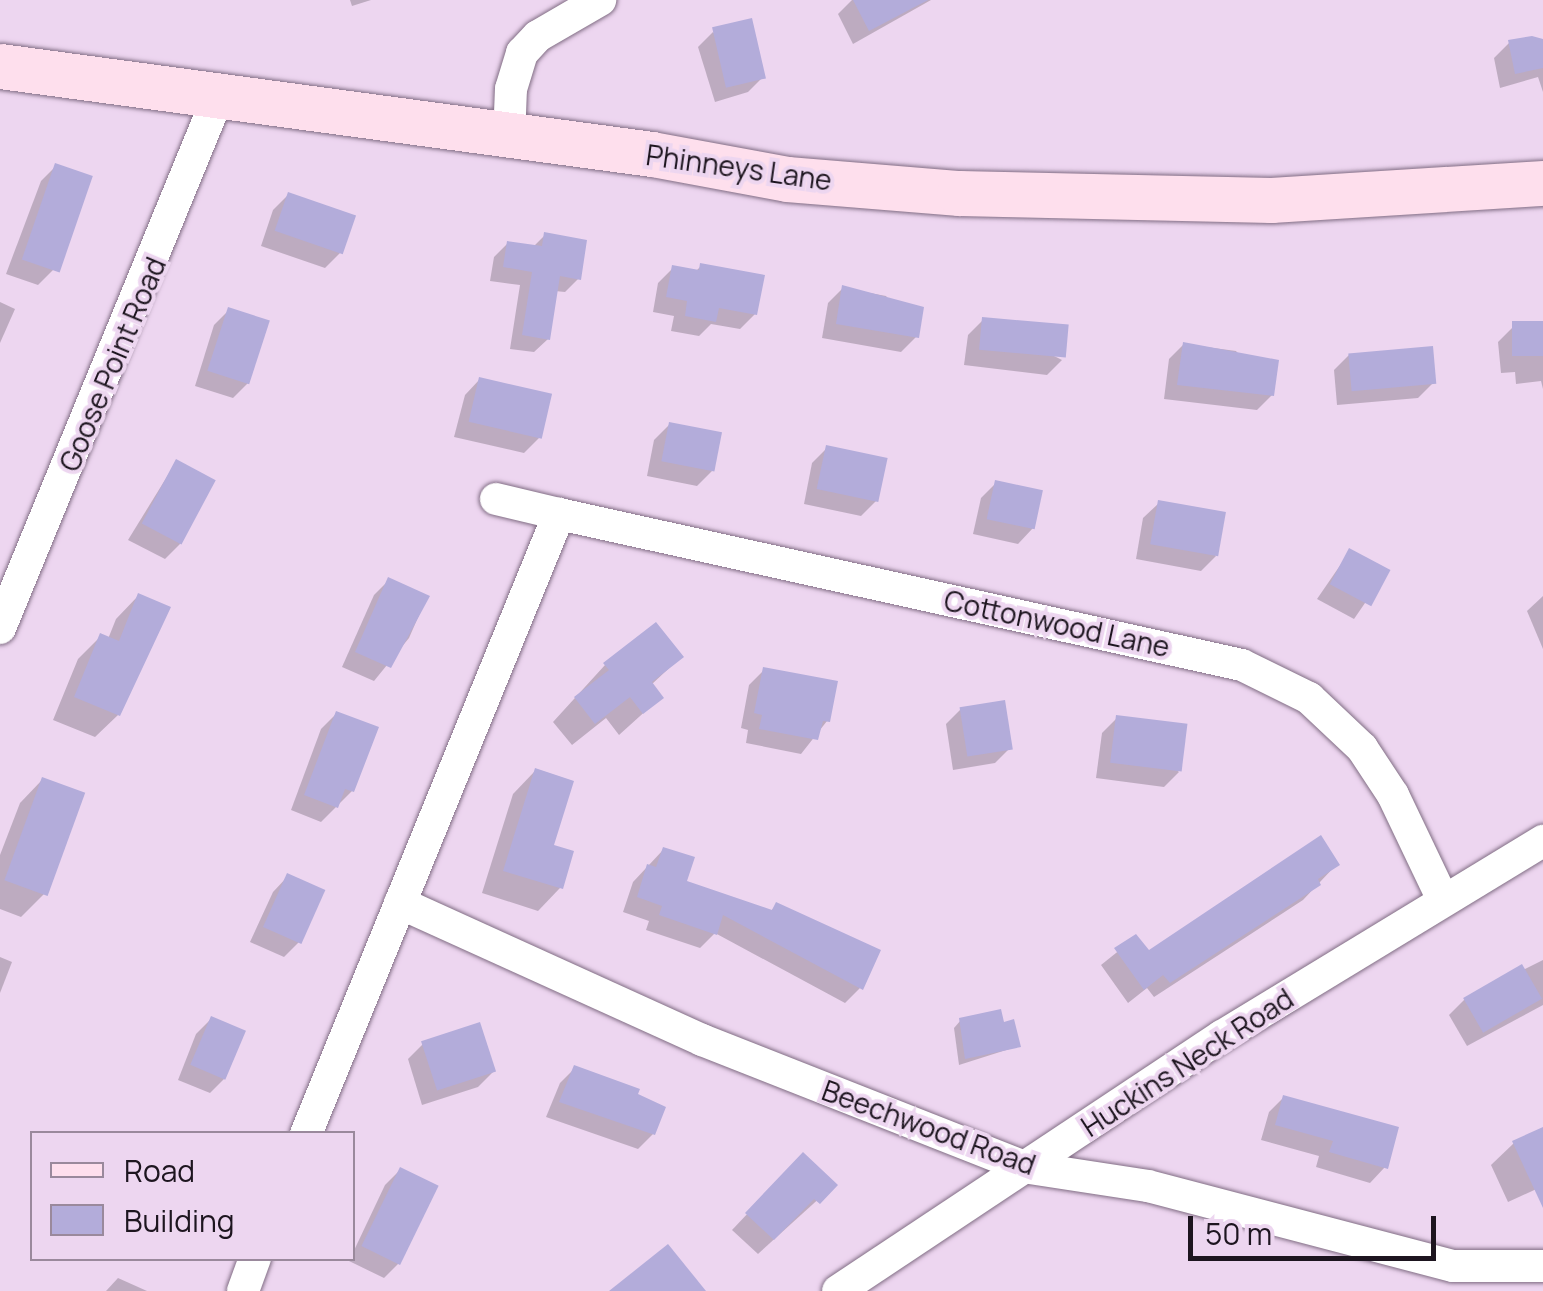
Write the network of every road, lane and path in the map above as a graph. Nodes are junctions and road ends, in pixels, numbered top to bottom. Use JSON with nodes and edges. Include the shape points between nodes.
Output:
{"nodes":[{"id":1,"x":600,"y":0,"type":"edge"},
{"id":2,"x":0,"y":66,"type":"edge"},
{"id":3,"x":218,"y":97,"type":"junction"},
{"id":4,"x":509,"y":138,"type":"junction"},
{"id":5,"x":1543,"y":183,"type":"edge"},
{"id":6,"x":496,"y":498,"type":"dead end"},
{"id":7,"x":559,"y":514,"type":"junction"},
{"id":8,"x":0,"y":628,"type":"edge"},
{"id":9,"x":1543,"y":841,"type":"edge"},
{"id":10,"x":1443,"y":900,"type":"junction"},
{"id":11,"x":400,"y":904,"type":"junction"},
{"id":12,"x":307,"y":1131,"type":"edge"},
{"id":13,"x":1024,"y":1167,"type":"junction"},
{"id":14,"x":254,"y":1261,"type":"edge"},
{"id":15,"x":1543,"y":1266,"type":"edge"},
{"id":16,"x":242,"y":1291,"type":"edge"},
{"id":17,"x":838,"y":1291,"type":"edge"}],
"edges":[{"from":1,"to":4,"type":"street","via":[[538,36],[522,54],[510,89]]},
{"from":2,"to":3,"type":"main road","name":"Phinneys Lane"},
{"from":3,"to":4,"type":"main road","name":"Phinneys Lane"},
{"from":3,"to":8,"type":"street","name":"Goose Point Road"},
{"from":4,"to":5,"type":"main road","name":"Phinneys Lane","via":[[788,179],[1081,200],[1327,198]]},
{"from":6,"to":7,"type":"street","name":"Cottonwood Lane"},
{"from":7,"to":10,"type":"street","name":"Cottonwood Lane","via":[[1242,665],[1308,698],[1362,748],[1393,795]]},
{"from":7,"to":11,"type":"street"},
{"from":9,"to":10,"type":"street","name":"Huckins Neck Road"},
{"from":10,"to":13,"type":"street","name":"Huckins Neck Road"},
{"from":11,"to":12,"type":"street"},
{"from":11,"to":13,"type":"street","name":"Beechwood Road","via":[[702,1040]]},
{"from":13,"to":15,"type":"street","name":"Beechwood Road","via":[[1148,1186],[1453,1266]]},
{"from":13,"to":17,"type":"street","name":"Huckins Neck Road"},
{"from":14,"to":16,"type":"street"}]}
